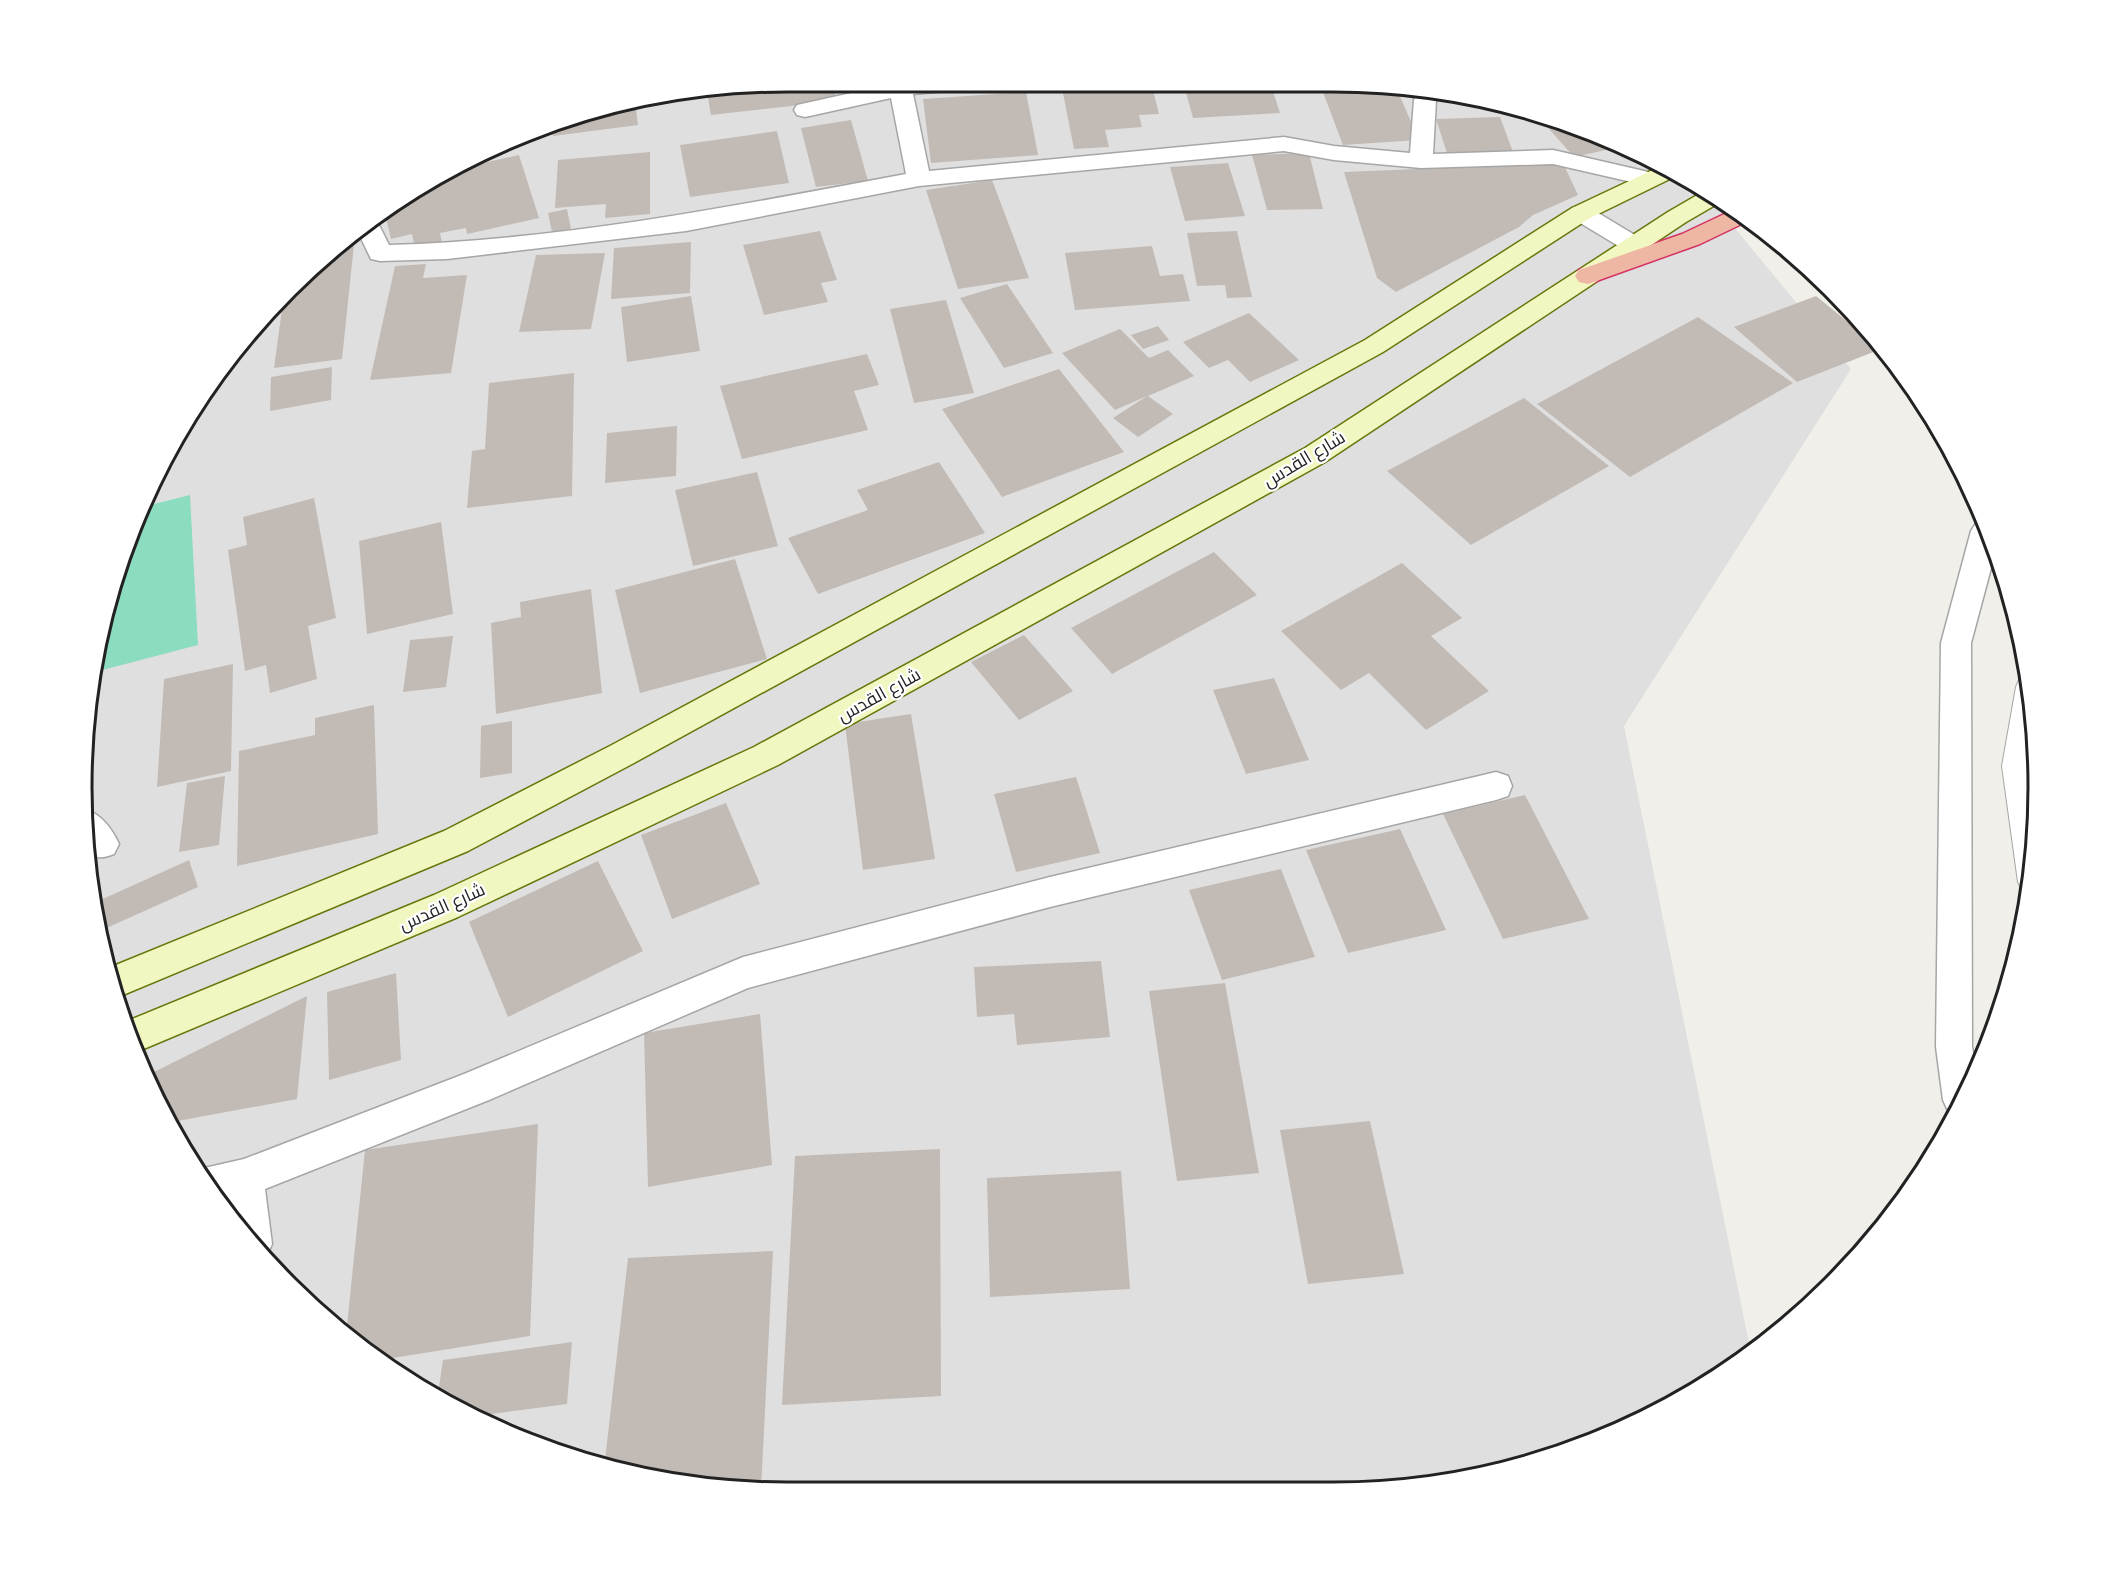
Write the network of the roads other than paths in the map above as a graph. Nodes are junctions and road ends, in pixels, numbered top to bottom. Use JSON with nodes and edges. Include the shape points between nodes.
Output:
{"nodes":[{"id":1,"x":887,"y":92,"type":"edge"},
{"id":2,"x":902,"y":92,"type":"edge"},
{"id":3,"x":1427,"y":98,"type":"edge"},
{"id":4,"x":805,"y":110,"type":"dead end"},
{"id":5,"x":1420,"y":160,"type":"junction"},
{"id":6,"x":1659,"y":175,"type":"edge"},
{"id":7,"x":919,"y":178,"type":"junction"},
{"id":8,"x":1705,"y":201,"type":"edge"},
{"id":9,"x":1581,"y":213,"type":"junction"},
{"id":10,"x":1732,"y":219,"type":"edge"},
{"id":11,"x":370,"y":231,"type":"edge"},
{"id":12,"x":1634,"y":245,"type":"junction"},
{"id":13,"x":1588,"y":276,"type":"junction"},
{"id":14,"x":1983,"y":542,"type":"edge"},
{"id":15,"x":2023,"y":713,"type":"edge"},
{"id":16,"x":1496,"y":786,"type":"dead end"},
{"id":17,"x":2025,"y":842,"type":"edge"},
{"id":18,"x":119,"y":980,"type":"edge"},
{"id":19,"x":137,"y":1035,"type":"edge"},
{"id":20,"x":1960,"y":1086,"type":"edge"},
{"id":21,"x":226,"y":1182,"type":"edge"},
{"id":22,"x":241,"y":1217,"type":"edge"}],
"edges":[{"from":1,"to":4,"type":"street"},
{"from":2,"to":7,"type":"street"},
{"from":3,"to":5,"type":"street"},
{"from":5,"to":6,"type":"street","via":[[1553,157]]},
{"from":5,"to":7,"type":"street","via":[[1334,153],[1284,144]]},
{"from":6,"to":9,"type":"main road"},
{"from":7,"to":11,"type":"street","via":[[686,223],[447,250],[380,253]]},
{"from":8,"to":12,"type":"main road","name":"شارع القدس"},
{"from":9,"to":12,"type":"street"},
{"from":9,"to":18,"type":"main road","via":[[1374,346],[621,755],[456,841]]},
{"from":10,"to":13,"type":"highway","via":[[1691,239]]},
{"from":12,"to":13,"type":"main road","name":"شارع القدس"},
{"from":13,"to":19,"type":"main road","name":"شارع القدس","via":[[1315,455],[766,756],[446,906]]},
{"from":14,"to":20,"type":"street","via":[[1956,643],[1954,1047]]},
{"from":15,"to":17,"type":"lane","via":[[2014,766]]},
{"from":16,"to":21,"type":"street","via":[[1050,892],[743,973],[476,1087]]},
{"from":21,"to":22,"type":"street"}]}
